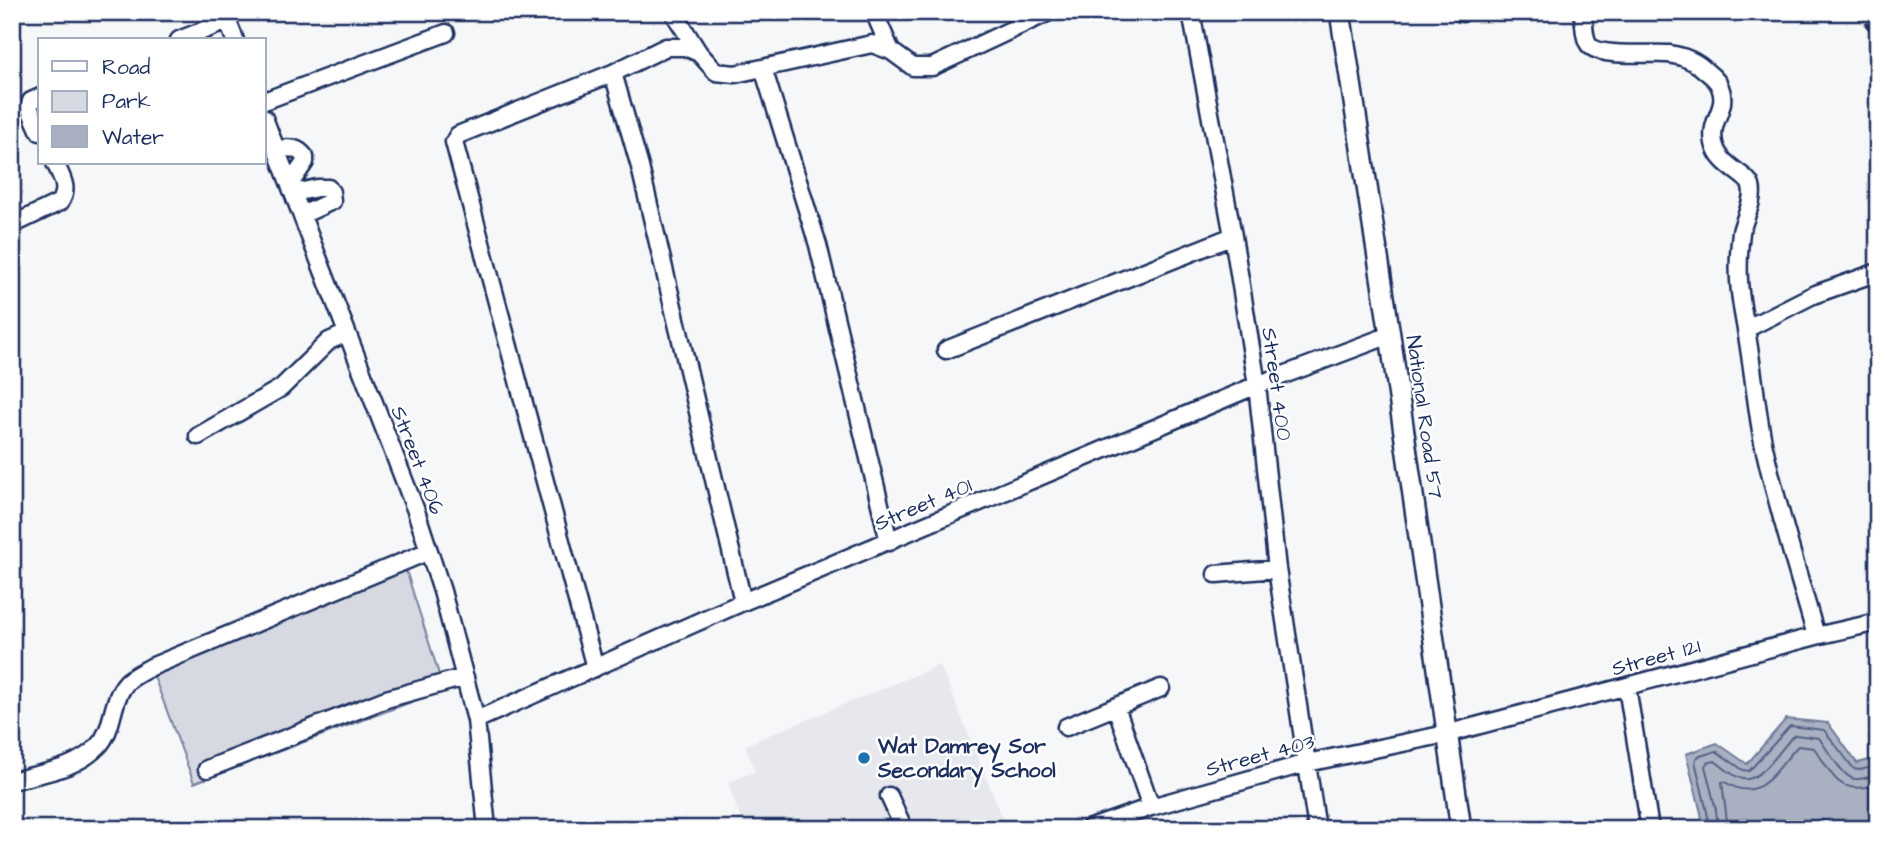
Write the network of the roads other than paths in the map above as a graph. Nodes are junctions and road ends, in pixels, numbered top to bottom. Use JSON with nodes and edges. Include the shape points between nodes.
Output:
{"nodes":[{"id":1,"x":673,"y":12,"type":"edge"},
{"id":2,"x":874,"y":12,"type":"edge"},
{"id":3,"x":1049,"y":12,"type":"edge"},
{"id":4,"x":1191,"y":12,"type":"edge"},
{"id":5,"x":1340,"y":12,"type":"edge"},
{"id":6,"x":1581,"y":12,"type":"edge"},
{"id":7,"x":225,"y":17,"type":"edge"},
{"id":8,"x":446,"y":33,"type":"dead end"},
{"id":9,"x":184,"y":38,"type":"edge"},
{"id":10,"x":233,"y":38,"type":"edge"},
{"id":11,"x":891,"y":51,"type":"junction"},
{"id":12,"x":699,"y":53,"type":"junction"},
{"id":13,"x":763,"y":68,"type":"junction"},
{"id":14,"x":613,"y":73,"type":"junction"},
{"id":15,"x":38,"y":98,"type":"edge"},
{"id":16,"x":266,"y":101,"type":"edge"},
{"id":17,"x":266,"y":123,"type":"edge"},
{"id":18,"x":38,"y":127,"type":"edge"},
{"id":19,"x":276,"y":149,"type":"junction"},
{"id":20,"x":55,"y":164,"type":"edge"},
{"id":21,"x":292,"y":189,"type":"junction"},
{"id":22,"x":302,"y":215,"type":"junction"},
{"id":23,"x":12,"y":225,"type":"edge"},
{"id":24,"x":1233,"y":236,"type":"junction"},
{"id":25,"x":1878,"y":272,"type":"edge"},
{"id":26,"x":1746,"y":329,"type":"junction"},
{"id":27,"x":347,"y":333,"type":"junction"},
{"id":28,"x":1390,"y":335,"type":"junction"},
{"id":29,"x":946,"y":350,"type":"dead end"},
{"id":30,"x":1257,"y":385,"type":"junction"},
{"id":31,"x":198,"y":436,"type":"dead end"},
{"id":32,"x":889,"y":542,"type":"junction"},
{"id":33,"x":429,"y":551,"type":"junction"},
{"id":34,"x":1277,"y":569,"type":"junction"},
{"id":35,"x":1216,"y":574,"type":"dead end"},
{"id":36,"x":743,"y":602,"type":"junction"},
{"id":37,"x":1878,"y":622,"type":"edge"},
{"id":38,"x":1816,"y":636,"type":"junction"},
{"id":39,"x":595,"y":668,"type":"junction"},
{"id":40,"x":465,"y":677,"type":"junction"},
{"id":41,"x":1627,"y":687,"type":"junction"},
{"id":42,"x":1161,"y":688,"type":"dead end"},
{"id":43,"x":1116,"y":707,"type":"junction"},
{"id":44,"x":476,"y":720,"type":"junction"},
{"id":45,"x":1066,"y":727,"type":"dead end"},
{"id":46,"x":1446,"y":734,"type":"junction"},
{"id":47,"x":1307,"y":763,"type":"junction"},
{"id":48,"x":207,"y":769,"type":"dead end"},
{"id":49,"x":12,"y":781,"type":"edge"},
{"id":50,"x":889,"y":796,"type":"dead end"},
{"id":51,"x":1151,"y":807,"type":"junction"},
{"id":52,"x":487,"y":829,"type":"edge"},
{"id":53,"x":904,"y":829,"type":"edge"},
{"id":54,"x":1088,"y":829,"type":"edge"},
{"id":55,"x":1317,"y":829,"type":"edge"},
{"id":56,"x":1461,"y":829,"type":"edge"},
{"id":57,"x":1650,"y":829,"type":"edge"}],
"edges":[{"from":1,"to":12,"type":"street"},
{"from":2,"to":11,"type":"street"},
{"from":3,"to":11,"type":"street","via":[[932,66],[913,67]]},
{"from":4,"to":24,"type":"street","name":"Street 400"},
{"from":5,"to":28,"type":"main road","name":"National Road 57"},
{"from":6,"to":26,"type":"street","via":[[1587,43],[1594,50],[1671,54],[1698,63],[1721,88],[1723,102],[1715,120],[1714,146],[1751,187],[1739,257]]},
{"from":7,"to":9,"type":"street"},
{"from":7,"to":10,"type":"street"},
{"from":8,"to":16,"type":"street"},
{"from":11,"to":13,"type":"street","via":[[872,44]]},
{"from":12,"to":13,"type":"street","via":[[716,72],[735,74]]},
{"from":12,"to":14,"type":"street","via":[[666,47]]},
{"from":13,"to":32,"type":"street","via":[[818,245]]},
{"from":14,"to":36,"type":"street","via":[[640,167]]},
{"from":14,"to":39,"type":"street","via":[[458,135],[454,142]]},
{"from":15,"to":18,"type":"street","via":[[29,107]]},
{"from":17,"to":19,"type":"street","name":"Street 406"},
{"from":19,"to":21,"type":"street","name":"Street 406"},
{"from":19,"to":21,"type":"street","via":[[295,148],[305,157]]},
{"from":20,"to":23,"type":"street","via":[[65,195],[60,202]]},
{"from":21,"to":22,"type":"street","name":"Street 406"},
{"from":21,"to":22,"type":"street","via":[[328,188],[331,192],[332,201]]},
{"from":22,"to":27,"type":"street","name":"Street 406"},
{"from":24,"to":29,"type":"street"},
{"from":24,"to":30,"type":"street","name":"Street 400"},
{"from":25,"to":26,"type":"street","via":[[1813,295]]},
{"from":26,"to":38,"type":"street","via":[[1774,489]]},
{"from":27,"to":31,"type":"street","via":[[329,341],[281,388]]},
{"from":27,"to":33,"type":"street","name":"Street 406"},
{"from":28,"to":30,"type":"street","name":"Street 401"},
{"from":28,"to":46,"type":"main road","name":"National Road 57"},
{"from":30,"to":32,"type":"street","name":"Street 401"},
{"from":30,"to":34,"type":"street","name":"Street 400"},
{"from":32,"to":36,"type":"street","name":"Street 401"},
{"from":33,"to":40,"type":"street","name":"Street 406"},
{"from":33,"to":49,"type":"street","via":[[151,667],[127,682],[99,746],[76,762]]},
{"from":34,"to":35,"type":"street"},
{"from":34,"to":47,"type":"street","name":"Street 400"},
{"from":36,"to":39,"type":"street","name":"Street 401"},
{"from":37,"to":38,"type":"street","name":"Street 121"},
{"from":38,"to":41,"type":"street","name":"Street 121"},
{"from":39,"to":44,"type":"street","name":"Street 401"},
{"from":40,"to":44,"type":"street","name":"Street 406"},
{"from":40,"to":48,"type":"street","via":[[386,699]]},
{"from":41,"to":46,"type":"street","name":"Street 121"},
{"from":41,"to":57,"type":"street"},
{"from":42,"to":43,"type":"street"},
{"from":43,"to":45,"type":"street"},
{"from":43,"to":51,"type":"street"},
{"from":44,"to":52,"type":"street","name":"Street 406"},
{"from":46,"to":47,"type":"street","name":"Street 403"},
{"from":46,"to":56,"type":"main road","name":"National Road 57"},
{"from":47,"to":51,"type":"street","name":"Street 403"},
{"from":47,"to":55,"type":"street","name":"Street 400"},
{"from":50,"to":53,"type":"street"},
{"from":51,"to":54,"type":"street","name":"Street 403"}]}
